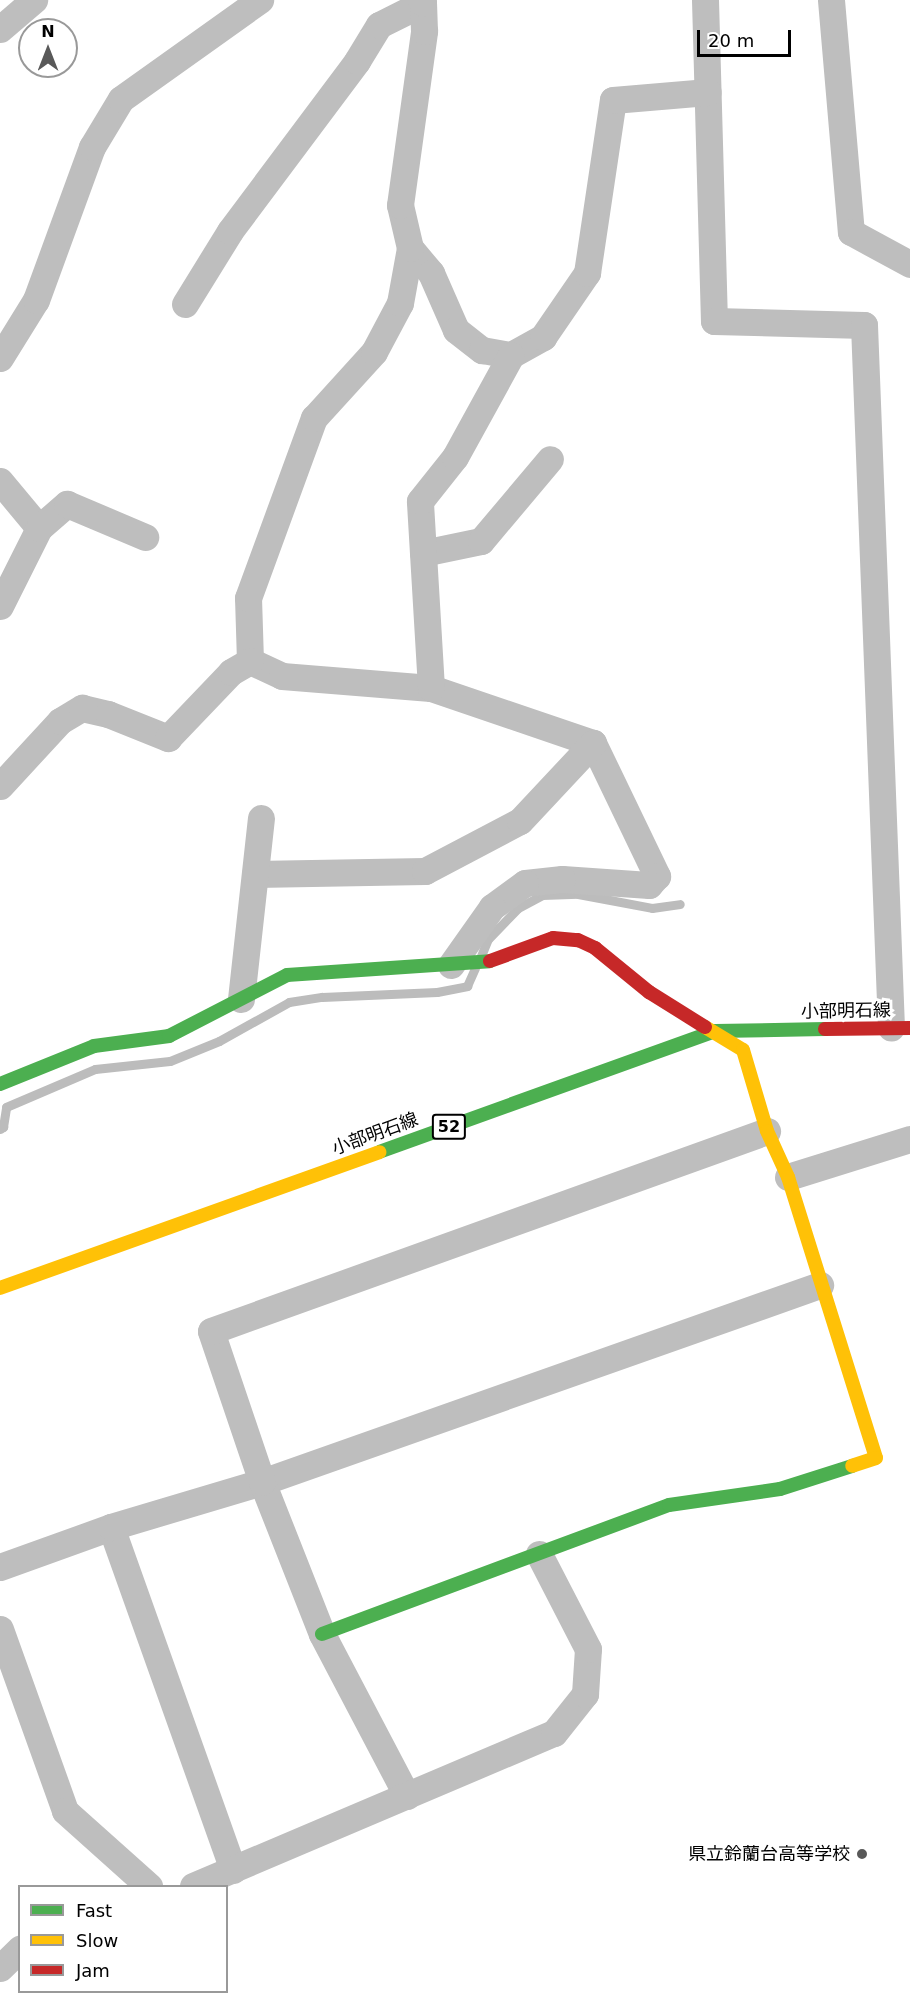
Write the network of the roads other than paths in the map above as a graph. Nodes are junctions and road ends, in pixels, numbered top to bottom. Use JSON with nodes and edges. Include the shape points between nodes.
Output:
{"nodes":[{"id":1,"x":32,"y":0,"type":"edge"},
{"id":2,"x":260,"y":0,"type":"edge"},
{"id":3,"x":705,"y":0,"type":"edge"},
{"id":4,"x":831,"y":0,"type":"edge"},
{"id":5,"x":422,"y":1,"type":"edge"},
{"id":6,"x":0,"y":29,"type":"edge"},
{"id":7,"x":708,"y":92,"type":"junction"},
{"id":8,"x":410,"y":248,"type":"junction"},
{"id":9,"x":910,"y":264,"type":"edge"},
{"id":10,"x":184,"y":304,"type":"dead end"},
{"id":11,"x":511,"y":355,"type":"junction"},
{"id":12,"x":0,"y":358,"type":"edge"},
{"id":13,"x":550,"y":459,"type":"dead end"},
{"id":14,"x":0,"y":481,"type":"edge"},
{"id":15,"x":39,"y":528,"type":"junction"},
{"id":16,"x":145,"y":537,"type":"dead end"},
{"id":17,"x":423,"y":553,"type":"junction"},
{"id":18,"x":0,"y":606,"type":"edge"},
{"id":19,"x":250,"y":661,"type":"junction"},
{"id":20,"x":431,"y":688,"type":"junction"},
{"id":21,"x":593,"y":743,"type":"junction"},
{"id":22,"x":0,"y":786,"type":"edge"},
{"id":23,"x":261,"y":818,"type":"dead end"},
{"id":24,"x":255,"y":874,"type":"junction"},
{"id":25,"x":460,"y":965,"type":"junction"},
{"id":26,"x":241,"y":999,"type":"junction"},
{"id":27,"x":901,"y":1028,"type":"edge"},
{"id":28,"x":715,"y":1032,"type":"junction"},
{"id":29,"x":0,"y":1084,"type":"edge"},
{"id":30,"x":767,"y":1131,"type":"junction"},
{"id":31,"x":910,"y":1139,"type":"edge"},
{"id":32,"x":788,"y":1177,"type":"junction"},
{"id":33,"x":820,"y":1285,"type":"junction"},
{"id":34,"x":0,"y":1288,"type":"edge"},
{"id":35,"x":262,"y":1482,"type":"junction"},
{"id":36,"x":111,"y":1527,"type":"junction"},
{"id":37,"x":539,"y":1554,"type":"junction"},
{"id":38,"x":0,"y":1567,"type":"edge"},
{"id":39,"x":0,"y":1629,"type":"edge"},
{"id":40,"x":322,"y":1634,"type":"junction"},
{"id":41,"x":407,"y":1796,"type":"junction"},
{"id":42,"x":233,"y":1870,"type":"junction"},
{"id":43,"x":147,"y":1885,"type":"edge"},
{"id":44,"x":199,"y":1885,"type":"edge"},
{"id":45,"x":18,"y":1951,"type":"edge"},
{"id":46,"x":0,"y":1968,"type":"edge"}],
"edges":[{"from":1,"to":6,"type":"street"},
{"from":2,"to":12,"type":"street","via":[[121,99],[92,147],[36,300]]},
{"from":3,"to":7,"type":"street"},
{"from":4,"to":9,"type":"street","via":[[850,232]]},
{"from":5,"to":8,"type":"street","via":[[424,31],[400,205]]},
{"from":5,"to":10,"type":"street","via":[[379,25],[357,62],[230,231]]},
{"from":7,"to":11,"type":"street","via":[[613,100],[587,273],[543,337]]},
{"from":7,"to":27,"type":"street","via":[[714,321],[864,325]]},
{"from":8,"to":11,"type":"street","via":[[431,273],[456,330],[482,350]]},
{"from":8,"to":19,"type":"street","via":[[400,303],[374,352],[314,418],[248,598]]},
{"from":11,"to":17,"type":"street","via":[[455,457],[420,501]]},
{"from":13,"to":17,"type":"street","via":[[480,541]]},
{"from":14,"to":15,"type":"street"},
{"from":15,"to":16,"type":"street","via":[[67,504]]},
{"from":15,"to":18,"type":"street"},
{"from":17,"to":20,"type":"street"},
{"from":19,"to":20,"type":"street","via":[[282,676]]},
{"from":19,"to":22,"type":"street","via":[[231,672],[168,738],[82,708],[60,721]]},
{"from":20,"to":21,"type":"street"},
{"from":21,"to":24,"type":"street","via":[[520,821],[425,871]]},
{"from":21,"to":25,"type":"street","via":[[657,876],[649,885],[562,879],[525,883],[492,907]]},
{"from":23,"to":24,"type":"street"},
{"from":24,"to":26,"type":"street"},
{"from":25,"to":26,"type":"street","via":[[287,975]]},
{"from":25,"to":28,"type":"street","via":[[487,962],[553,938],[578,940],[595,948],[649,992]]},
{"from":26,"to":29,"type":"street","via":[[169,1036],[94,1046]]},
{"from":27,"to":28,"type":"street","name":"小部明石線","number":"52"},
{"from":28,"to":30,"type":"street","via":[[742,1050]]},
{"from":28,"to":34,"type":"street","name":"小部明石線","number":"52"},
{"from":30,"to":32,"type":"street"},
{"from":30,"to":35,"type":"street","via":[[211,1331]]},
{"from":31,"to":32,"type":"street"},
{"from":32,"to":33,"type":"street"},
{"from":33,"to":35,"type":"street"},
{"from":33,"to":37,"type":"street","via":[[876,1458],[780,1489],[669,1505]]},
{"from":35,"to":36,"type":"street"},
{"from":35,"to":40,"type":"street"},
{"from":36,"to":38,"type":"street"},
{"from":36,"to":42,"type":"street"},
{"from":37,"to":40,"type":"street"},
{"from":37,"to":41,"type":"street","via":[[588,1649],[585,1694],[554,1733]]},
{"from":39,"to":43,"type":"street","via":[[65,1811]]},
{"from":40,"to":41,"type":"street"},
{"from":41,"to":42,"type":"street"},
{"from":42,"to":44,"type":"street"},
{"from":45,"to":46,"type":"street"}]}
